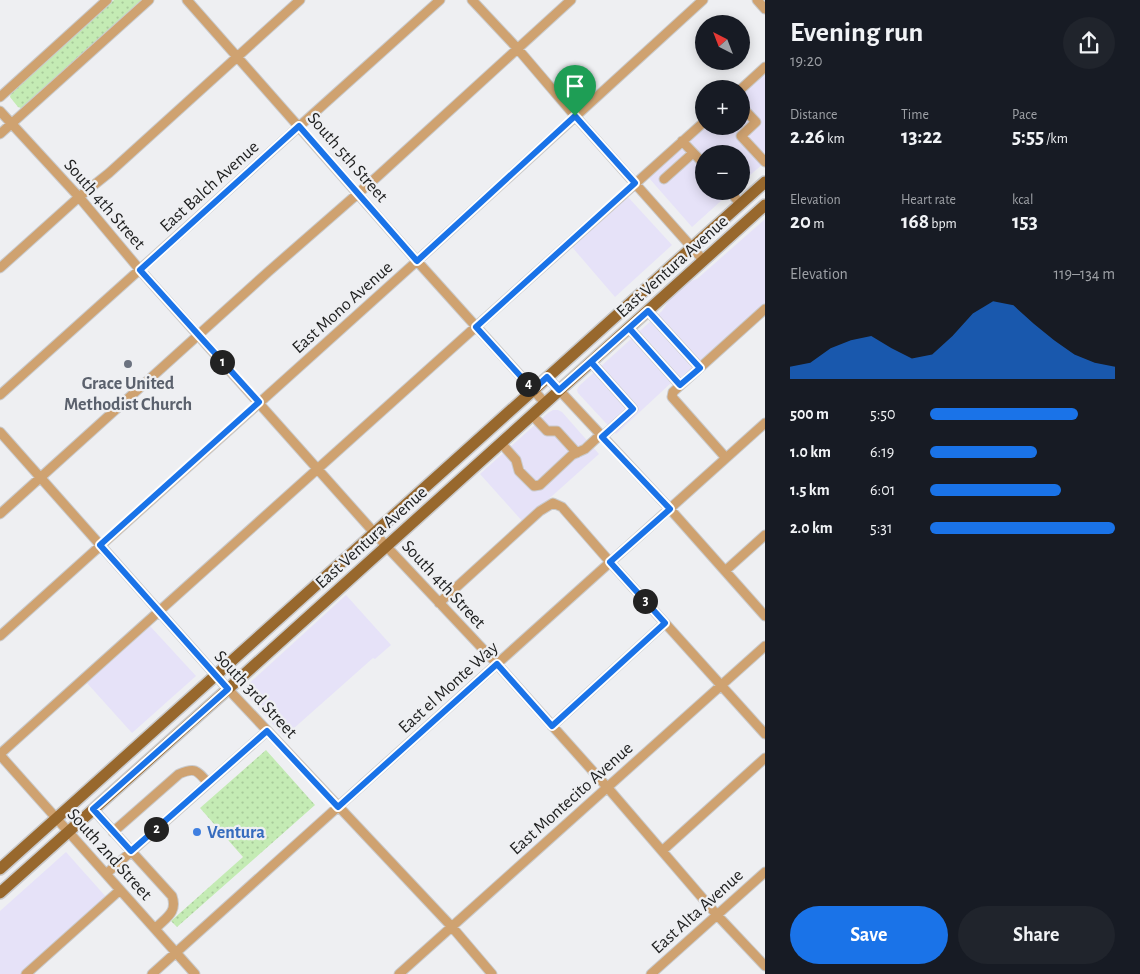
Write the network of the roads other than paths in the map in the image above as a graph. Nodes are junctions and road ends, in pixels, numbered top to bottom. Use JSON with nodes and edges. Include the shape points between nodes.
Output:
{"nodes":[{"id":1,"x":107,"y":0,"type":"edge"},
{"id":2,"x":149,"y":0,"type":"edge"},
{"id":3,"x":187,"y":0,"type":"edge"},
{"id":4,"x":300,"y":0,"type":"edge"},
{"id":5,"x":440,"y":0,"type":"edge"},
{"id":6,"x":472,"y":0,"type":"edge"},
{"id":7,"x":571,"y":0,"type":"edge"},
{"id":8,"x":703,"y":0,"type":"edge"},
{"id":9,"x":757,"y":0,"type":"edge"},
{"id":10,"x":765,"y":9,"type":"edge"},
{"id":11,"x":517,"y":48,"type":"junction"},
{"id":12,"x":237,"y":57,"type":"junction"},
{"id":13,"x":765,"y":67,"type":"edge"},
{"id":14,"x":750,"y":81,"type":"edge"},
{"id":15,"x":0,"y":96,"type":"edge"},
{"id":16,"x":0,"y":111,"type":"edge"},
{"id":17,"x":575,"y":116,"type":"junction"},
{"id":18,"x":750,"y":116,"type":"edge"},
{"id":19,"x":11,"y":124,"type":"junction"},
{"id":20,"x":299,"y":126,"type":"junction"},
{"id":21,"x":750,"y":128,"type":"edge"},
{"id":22,"x":695,"y":130,"type":"edge"},
{"id":23,"x":0,"y":134,"type":"edge"},
{"id":24,"x":742,"y":135,"type":"edge"},
{"id":25,"x":682,"y":141,"type":"junction"},
{"id":26,"x":693,"y":153,"type":"joint"},
{"id":27,"x":765,"y":162,"type":"edge"},
{"id":28,"x":664,"y":179,"type":"dead end"},
{"id":29,"x":635,"y":183,"type":"junction"},
{"id":30,"x":764,"y":184,"type":"edge"},
{"id":31,"x":358,"y":193,"type":"junction"},
{"id":32,"x":79,"y":197,"type":"junction"},
{"id":33,"x":737,"y":200,"type":"edge"},
{"id":34,"x":740,"y":204,"type":"junction"},
{"id":35,"x":765,"y":206,"type":"edge"},
{"id":36,"x":692,"y":247,"type":"junction"},
{"id":37,"x":417,"y":261,"type":"junction"},
{"id":38,"x":704,"y":261,"type":"junction"},
{"id":39,"x":0,"y":268,"type":"edge"},
{"id":40,"x":140,"y":270,"type":"junction"},
{"id":41,"x":765,"y":309,"type":"edge"},
{"id":42,"x":648,"y":311,"type":"junction"},
{"id":43,"x":476,"y":327,"type":"junction"},
{"id":44,"x":629,"y":328,"type":"junction"},
{"id":45,"x":198,"y":335,"type":"junction"},
{"id":46,"x":591,"y":362,"type":"junction"},
{"id":47,"x":700,"y":368,"type":"junction"},
{"id":48,"x":547,"y":377,"type":"junction"},
{"id":49,"x":680,"y":385,"type":"junction"},
{"id":50,"x":533,"y":390,"type":"junction"},
{"id":51,"x":559,"y":390,"type":"junction"},
{"id":52,"x":0,"y":395,"type":"edge"},
{"id":53,"x":259,"y":402,"type":"junction"},
{"id":54,"x":545,"y":403,"type":"junction"},
{"id":55,"x":532,"y":415,"type":"junction"},
{"id":56,"x":765,"y":423,"type":"edge"},
{"id":57,"x":0,"y":432,"type":"edge"},
{"id":58,"x":601,"y":436,"type":"junction"},
{"id":59,"x":501,"y":443,"type":"junction"},
{"id":60,"x":577,"y":453,"type":"junction"},
{"id":61,"x":726,"y":458,"type":"junction"},
{"id":62,"x":318,"y":469,"type":"junction"},
{"id":63,"x":40,"y":477,"type":"junction"},
{"id":64,"x":670,"y":509,"type":"junction"},
{"id":65,"x":0,"y":514,"type":"edge"},
{"id":66,"x":374,"y":533,"type":"junction"},
{"id":67,"x":765,"y":535,"type":"edge"},
{"id":68,"x":100,"y":545,"type":"junction"},
{"id":69,"x":387,"y":546,"type":"junction"},
{"id":70,"x":610,"y":562,"type":"junction"},
{"id":71,"x":725,"y":571,"type":"junction"},
{"id":72,"x":439,"y":603,"type":"junction"},
{"id":73,"x":159,"y":612,"type":"junction"},
{"id":74,"x":765,"y":616,"type":"edge"},
{"id":75,"x":665,"y":623,"type":"junction"},
{"id":76,"x":0,"y":636,"type":"edge"},
{"id":77,"x":765,"y":646,"type":"edge"},
{"id":78,"x":497,"y":664,"type":"junction"},
{"id":79,"x":216,"y":676,"type":"junction"},
{"id":80,"x":721,"y":686,"type":"junction"},
{"id":81,"x":228,"y":689,"type":"junction"},
{"id":82,"x":552,"y":726,"type":"junction"},
{"id":83,"x":267,"y":731,"type":"junction"},
{"id":84,"x":765,"y":734,"type":"edge"},
{"id":85,"x":0,"y":754,"type":"edge"},
{"id":86,"x":765,"y":758,"type":"edge"},
{"id":87,"x":208,"y":783,"type":"junction"},
{"id":88,"x":608,"y":787,"type":"junction"},
{"id":89,"x":338,"y":807,"type":"junction"},
{"id":90,"x":93,"y":809,"type":"junction"},
{"id":91,"x":56,"y":818,"type":"junction"},
{"id":92,"x":68,"y":831,"type":"junction"},
{"id":93,"x":114,"y":832,"type":"junction"},
{"id":94,"x":131,"y":851,"type":"junction"},
{"id":95,"x":662,"y":852,"type":"junction"},
{"id":96,"x":0,"y":869,"type":"edge"},
{"id":97,"x":765,"y":872,"type":"edge"},
{"id":98,"x":106,"y":874,"type":"junction"},
{"id":99,"x":120,"y":890,"type":"junction"},
{"id":100,"x":0,"y":893,"type":"edge"},
{"id":101,"x":717,"y":915,"type":"junction"},
{"id":102,"x":452,"y":927,"type":"junction"},
{"id":103,"x":154,"y":929,"type":"junction"},
{"id":104,"x":176,"y":952,"type":"junction"},
{"id":105,"x":765,"y":966,"type":"edge"},
{"id":106,"x":26,"y":974,"type":"edge"},
{"id":107,"x":152,"y":974,"type":"edge"},
{"id":108,"x":195,"y":974,"type":"edge"},
{"id":109,"x":399,"y":974,"type":"edge"},
{"id":110,"x":492,"y":974,"type":"edge"},
{"id":111,"x":651,"y":974,"type":"edge"}],
"edges":[{"from":1,"to":15,"type":"street"},
{"from":2,"to":19,"type":"street"},
{"from":3,"to":12,"type":"street","name":"South 5th Street"},
{"from":4,"to":12,"type":"street"},
{"from":5,"to":20,"type":"street","name":"East Balch Avenue"},
{"from":6,"to":11,"type":"street"},
{"from":7,"to":11,"type":"street"},
{"from":8,"to":17,"type":"street","name":"East Mono Avenue"},
{"from":9,"to":10,"type":"street"},
{"from":11,"to":17,"type":"street"},
{"from":11,"to":31,"type":"street"},
{"from":12,"to":20,"type":"street","name":"South 5th Street"},
{"from":12,"to":32,"type":"street"},
{"from":13,"to":14,"type":"street"},
{"from":16,"to":19,"type":"street","name":"South 4th Street"},
{"from":17,"to":29,"type":"street"},
{"from":17,"to":37,"type":"street","name":"East Mono Avenue"},
{"from":18,"to":21,"type":"street","via":[[756,122]]},
{"from":19,"to":23,"type":"street"},
{"from":19,"to":32,"type":"street","name":"South 4th Street"},
{"from":20,"to":31,"type":"street","name":"South 5th Street"},
{"from":20,"to":40,"type":"street","name":"East Balch Avenue"},
{"from":22,"to":25,"type":"street"},
{"from":24,"to":27,"type":"street"},
{"from":25,"to":26,"type":"street"},
{"from":25,"to":29,"type":"street"},
{"from":26,"to":28,"type":"street"},
{"from":29,"to":36,"type":"street"},
{"from":29,"to":43,"type":"street"},
{"from":30,"to":34,"type":"main road","name":"East Ventura Avenue"},
{"from":31,"to":37,"type":"street","name":"South 5th Street"},
{"from":31,"to":45,"type":"street"},
{"from":32,"to":39,"type":"street"},
{"from":32,"to":40,"type":"street","name":"South 4th Street"},
{"from":33,"to":34,"type":"street"},
{"from":34,"to":36,"type":"main road","name":"East Ventura Avenue"},
{"from":35,"to":38,"type":"main road","name":"East Ventura Avenue"},
{"from":36,"to":38,"type":"street"},
{"from":36,"to":48,"type":"main road","name":"East Ventura Avenue"},
{"from":37,"to":43,"type":"street","name":"South 5th Street"},
{"from":37,"to":53,"type":"street","name":"East Mono Avenue"},
{"from":38,"to":42,"type":"main road","name":"East Ventura Avenue"},
{"from":40,"to":45,"type":"street","name":"South 4th Street"},
{"from":40,"to":52,"type":"street","name":"East Balch Avenue"},
{"from":41,"to":47,"type":"street"},
{"from":42,"to":44,"type":"main road","name":"East Ventura Avenue"},
{"from":42,"to":47,"type":"street"},
{"from":43,"to":50,"type":"street","name":"South 5th Street"},
{"from":43,"to":62,"type":"street"},
{"from":44,"to":46,"type":"main road","name":"East Ventura Avenue"},
{"from":44,"to":49,"type":"street"},
{"from":45,"to":53,"type":"street","name":"South 4th Street"},
{"from":45,"to":63,"type":"street"},
{"from":46,"to":51,"type":"main road","name":"East Ventura Avenue"},
{"from":46,"to":58,"type":"street","via":[[633,409]]},
{"from":47,"to":49,"type":"street"},
{"from":48,"to":50,"type":"main road","name":"East Ventura Avenue"},
{"from":48,"to":51,"type":"street"},
{"from":49,"to":61,"type":"street","via":[[672,397]]},
{"from":50,"to":54,"type":"street","name":"South 5th Street"},
{"from":50,"to":66,"type":"main road","name":"East Ventura Avenue"},
{"from":51,"to":54,"type":"main road","name":"East Ventura Avenue"},
{"from":51,"to":58,"type":"street"},
{"from":53,"to":62,"type":"street","name":"South 4th Street"},
{"from":53,"to":68,"type":"street","name":"East Mono Avenue"},
{"from":54,"to":55,"type":"main road","name":"East Ventura Avenue"},
{"from":55,"to":59,"type":"main road","name":"East Ventura Avenue"},
{"from":55,"to":60,"type":"street","via":[[547,431],[557,431]]},
{"from":56,"to":61,"type":"street","name":"East el Monte Way"},
{"from":57,"to":63,"type":"street","name":"South 3rd Street"},
{"from":58,"to":60,"type":"street"},
{"from":58,"to":64,"type":"street"},
{"from":59,"to":60,"type":"street","via":[[516,460],[519,471],[534,486]]},
{"from":59,"to":69,"type":"main road","name":"East Ventura Avenue"},
{"from":61,"to":64,"type":"street","name":"East el Monte Way"},
{"from":62,"to":66,"type":"street","name":"South 4th Street"},
{"from":62,"to":73,"type":"street"},
{"from":63,"to":65,"type":"street"},
{"from":63,"to":68,"type":"street","name":"South 3rd Street"},
{"from":64,"to":70,"type":"street","name":"East el Monte Way"},
{"from":64,"to":71,"type":"street"},
{"from":66,"to":69,"type":"street","name":"South 4th Street"},
{"from":66,"to":79,"type":"main road","name":"East Ventura Avenue"},
{"from":67,"to":71,"type":"street"},
{"from":68,"to":73,"type":"street","name":"South 3rd Street"},
{"from":68,"to":76,"type":"street","name":"East Mono Avenue"},
{"from":69,"to":72,"type":"street","name":"South 4th Street"},
{"from":69,"to":81,"type":"main road","name":"East Ventura Avenue"},
{"from":70,"to":72,"type":"street","via":[[562,507],[553,503],[540,511]]},
{"from":70,"to":75,"type":"street"},
{"from":70,"to":78,"type":"street","name":"East el Monte Way"},
{"from":71,"to":74,"type":"street"},
{"from":72,"to":78,"type":"street","name":"South 4th Street"},
{"from":73,"to":79,"type":"street","name":"South 3rd Street"},
{"from":73,"to":85,"type":"street"},
{"from":75,"to":80,"type":"street"},
{"from":75,"to":82,"type":"street"},
{"from":77,"to":80,"type":"street","name":"East Montecito Avenue"},
{"from":78,"to":82,"type":"street","name":"South 4th Street"},
{"from":78,"to":89,"type":"street","name":"East el Monte Way"},
{"from":79,"to":81,"type":"street","name":"South 3rd Street"},
{"from":79,"to":91,"type":"main road","name":"East Ventura Avenue"},
{"from":80,"to":84,"type":"street"},
{"from":80,"to":88,"type":"street","name":"East Montecito Avenue"},
{"from":81,"to":83,"type":"street","name":"South 3rd Street"},
{"from":81,"to":90,"type":"main road","name":"East Ventura Avenue"},
{"from":82,"to":88,"type":"street","name":"South 4th Street"},
{"from":83,"to":87,"type":"street"},
{"from":83,"to":89,"type":"street","name":"South 3rd Street"},
{"from":85,"to":91,"type":"street","name":"South 2nd Street"},
{"from":86,"to":95,"type":"street"},
{"from":87,"to":93,"type":"street","via":[[198,772],[189,770],[179,774]]},
{"from":87,"to":94,"type":"street"},
{"from":88,"to":95,"type":"street","name":"South 4th Street"},
{"from":88,"to":102,"type":"street","name":"East Montecito Avenue"},
{"from":89,"to":102,"type":"street","name":"South 3rd Street"},
{"from":89,"to":104,"type":"street","name":"East el Monte Way"},
{"from":90,"to":92,"type":"main road","name":"East Ventura Avenue"},
{"from":90,"to":93,"type":"street"},
{"from":91,"to":92,"type":"street","name":"South 2nd Street"},
{"from":91,"to":96,"type":"main road","name":"East Ventura Avenue"},
{"from":92,"to":98,"type":"street","name":"South 2nd Street"},
{"from":92,"to":100,"type":"main road","name":"East Ventura Avenue"},
{"from":93,"to":94,"type":"street"},
{"from":94,"to":98,"type":"street"},
{"from":94,"to":103,"type":"street","via":[[172,896],[175,904],[173,911]]},
{"from":95,"to":101,"type":"street","name":"South 4th Street"},
{"from":97,"to":101,"type":"street","name":"East Alta Avenue"},
{"from":98,"to":99,"type":"street","name":"South 2nd Street"},
{"from":99,"to":103,"type":"street","name":"South 2nd Street"},
{"from":99,"to":106,"type":"street"},
{"from":101,"to":105,"type":"street","name":"South 4th Street"},
{"from":101,"to":111,"type":"street","name":"East Alta Avenue"},
{"from":102,"to":109,"type":"street","name":"East Montecito Avenue"},
{"from":102,"to":110,"type":"street","name":"South 3rd Street"},
{"from":103,"to":104,"type":"street","name":"South 2nd Street"},
{"from":104,"to":107,"type":"street","name":"East el Monte Way"},
{"from":104,"to":108,"type":"street","name":"South 2nd Street"}]}
